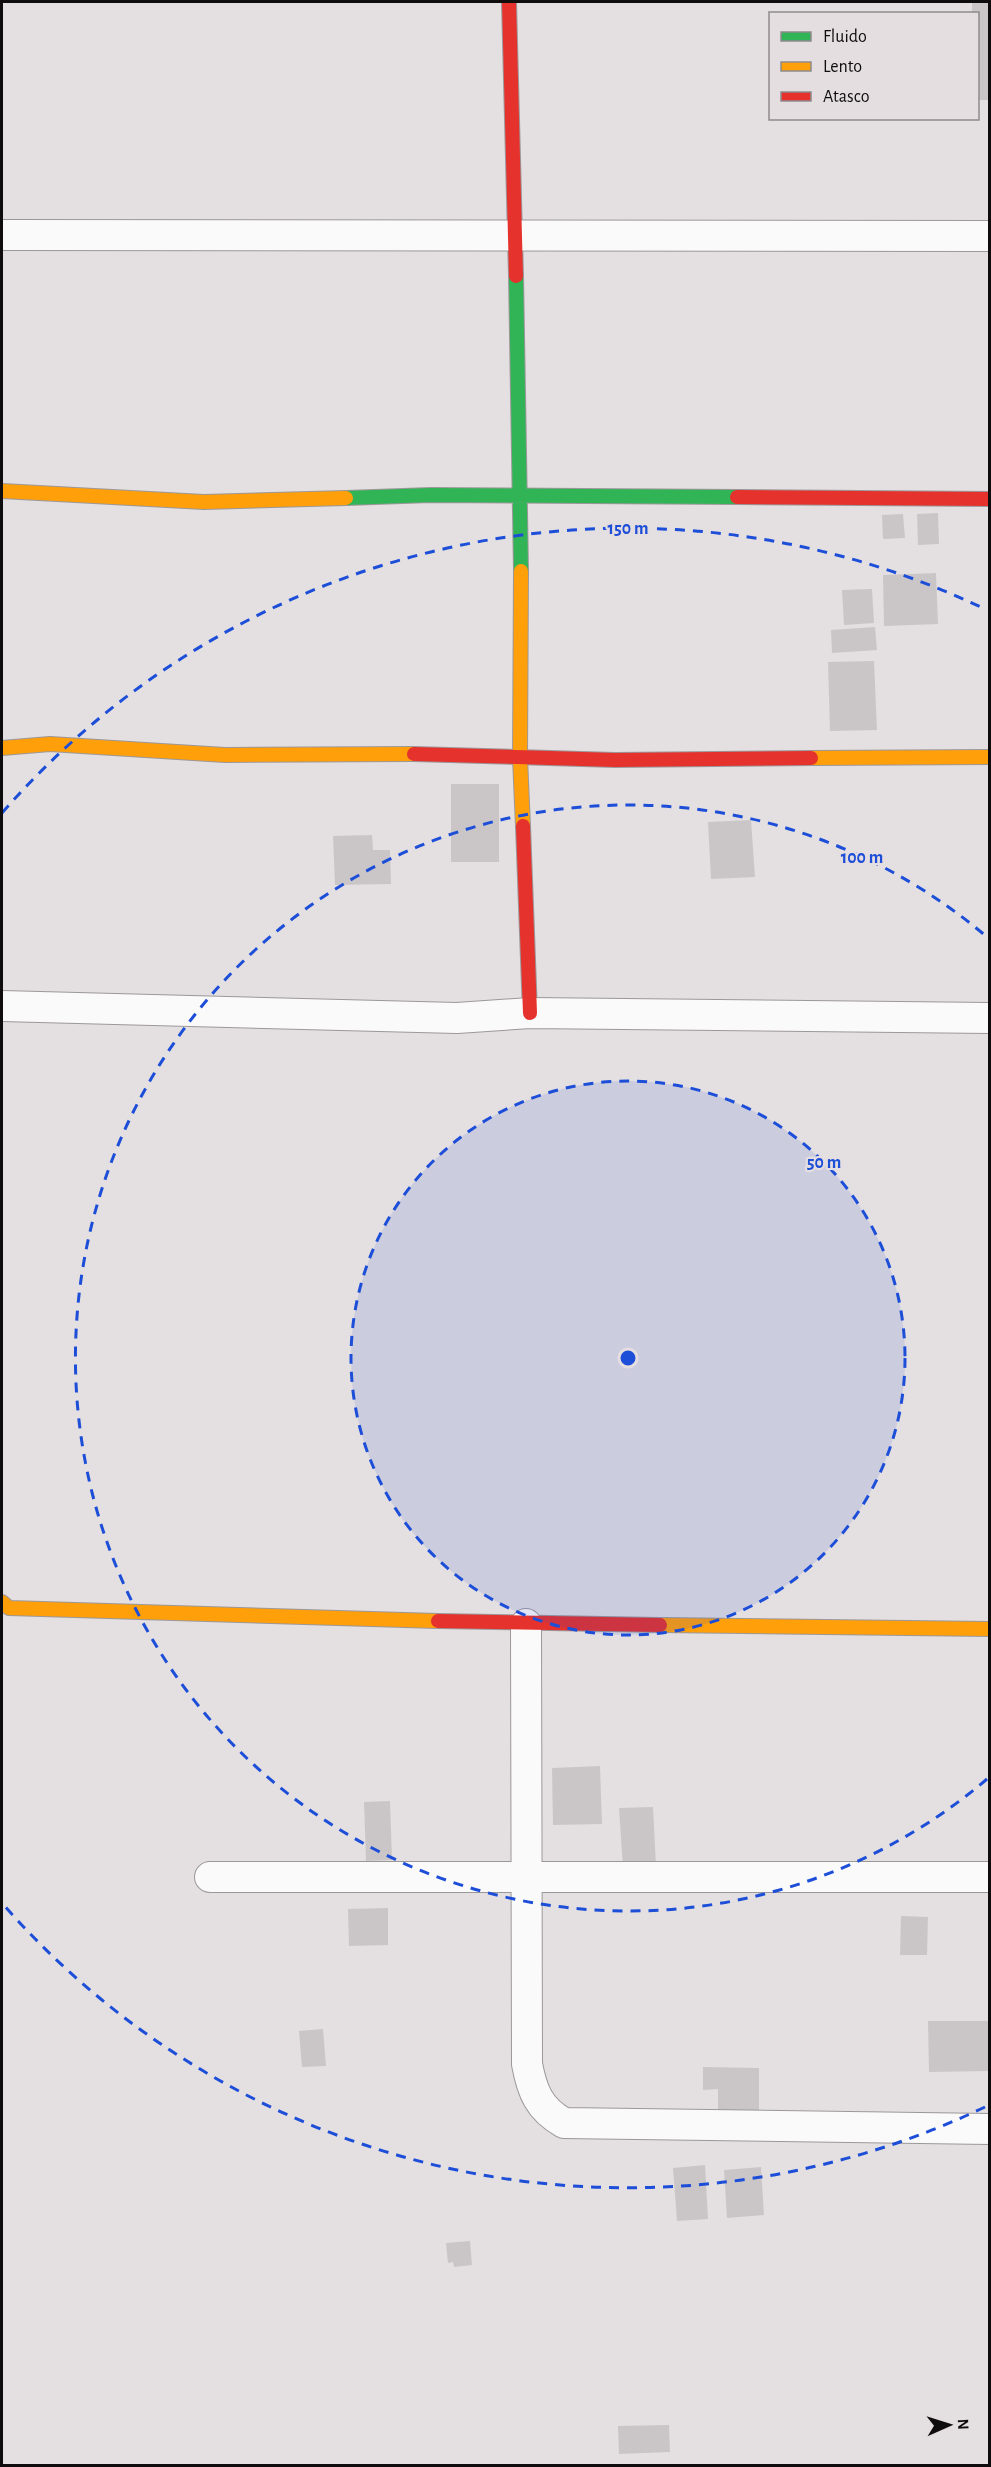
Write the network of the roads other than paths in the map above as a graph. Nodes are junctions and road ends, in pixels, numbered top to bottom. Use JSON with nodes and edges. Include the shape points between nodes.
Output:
{"nodes":[{"id":1,"x":509,"y":2,"type":"edge"},
{"id":2,"x":516,"y":234,"type":"junction"},
{"id":3,"x":2,"y":235,"type":"edge"},
{"id":4,"x":990,"y":236,"type":"edge"},
{"id":5,"x":2,"y":491,"type":"edge"},
{"id":6,"x":522,"y":496,"type":"junction"},
{"id":7,"x":990,"y":499,"type":"edge"},
{"id":8,"x":2,"y":748,"type":"edge"},
{"id":9,"x":990,"y":757,"type":"edge"},
{"id":10,"x":520,"y":758,"type":"junction"},
{"id":11,"x":2,"y":1006,"type":"edge"},
{"id":12,"x":530,"y":1013,"type":"junction"},
{"id":13,"x":990,"y":1018,"type":"edge"},
{"id":14,"x":2,"y":1602,"type":"edge"},
{"id":15,"x":526,"y":1624,"type":"junction"},
{"id":16,"x":990,"y":1629,"type":"edge"},
{"id":17,"x":527,"y":1876,"type":"junction"},
{"id":18,"x":210,"y":1877,"type":"dead end"},
{"id":19,"x":990,"y":1877,"type":"edge"},
{"id":20,"x":990,"y":2129,"type":"edge"}],
"edges":[{"from":1,"to":2,"type":"street"},
{"from":2,"to":3,"type":"street"},
{"from":2,"to":4,"type":"street"},
{"from":2,"to":6,"type":"street"},
{"from":5,"to":6,"type":"street","via":[[204,502]]},
{"from":6,"to":7,"type":"street"},
{"from":6,"to":10,"type":"street"},
{"from":8,"to":10,"type":"street","via":[[50,744],[225,755],[478,754]]},
{"from":9,"to":10,"type":"street"},
{"from":10,"to":12,"type":"street"},
{"from":11,"to":12,"type":"street","via":[[457,1018]]},
{"from":12,"to":13,"type":"street"},
{"from":14,"to":15,"type":"street","via":[[9,1608]]},
{"from":15,"to":16,"type":"street"},
{"from":15,"to":17,"type":"street"},
{"from":17,"to":18,"type":"street"},
{"from":17,"to":19,"type":"street"},
{"from":17,"to":20,"type":"street","via":[[527,2064],[532,2089],[541,2104],[564,2123]]}]}
